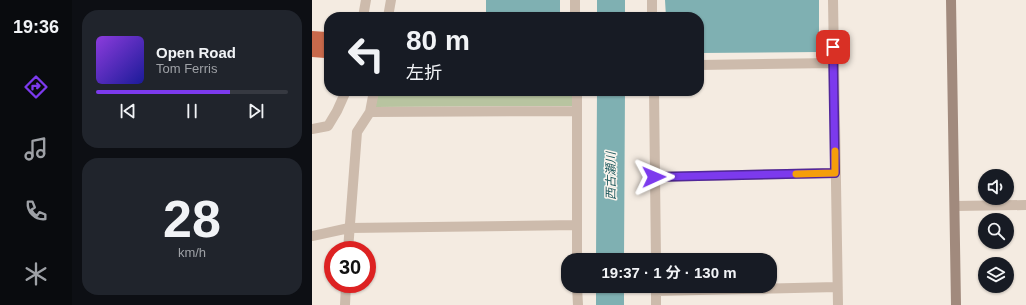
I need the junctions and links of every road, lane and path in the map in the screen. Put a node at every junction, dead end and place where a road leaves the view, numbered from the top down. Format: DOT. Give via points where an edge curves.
graph roads {
  1 [pos="366,0"];
  2 [pos="391,0"];
  3 [pos="575,0"];
  4 [pos="652,0"];
  5 [pos="833,0"];
  6 [pos="951,0"];
  7 [pos="364,12"];
  8 [pos="389,12"];
  9 [pos="575,12"];
  10 [pos="652,12"];
  11 [pos="833,63"];
  12 [pos="704,65"];
  13 [pos="344,96"];
  14 [pos="373,96"];
  15 [pos="577,96"];
  16 [pos="654,96"];
  17 [pos="577,111"];
  18 [pos="370,112"];
  19 [pos="312,129"];
  20 [pos="835,173"];
  21 [pos="654,177"];
  22 [pos="955,206"];
  23 [pos="1026,206"];
  24 [pos="577,225"];
  25 [pos="349,228"];
  26 [pos="312,236"];
  27 [pos="348,241"];
  28 [pos="577,253"];
  29 [pos="656,253"];
  30 [pos="777,287"];
  31 [pos="837,287"];
  32 [pos="346,293"];
  33 [pos="577,293"];
  34 [pos="656,293"];
  35 [pos="345,305"];
  36 [pos="578,305"];
  37 [pos="656,305"];
  38 [pos="838,305"];
  39 [pos="956,305"];
  1 -- 7 [label="street"];
  2 -- 8 [label="street"];
  3 -- 9 [label="street"];
  4 -- 10 [label="street"];
  5 -- 11 [label="street"];
  6 -- 22 [label="street"];
  11 -- 12 [label="street"];
  11 -- 20 [label="street"];
  13 -- 19 [label="street" via="328,126"];
  14 -- 18 [label="street"];
  15 -- 17 [label="street"];
  16 -- 21 [label="street"];
  17 -- 18 [label="street"];
  17 -- 24 [label="street"];
  18 -- 25 [label="street" via="357,132"];
  20 -- 21 [label="street"];
  20 -- 31 [label="street"];
  21 -- 29 [label="street"];
  22 -- 23 [label="street"];
  22 -- 39 [label="street"];
  24 -- 25 [label="street"];
  24 -- 28 [label="street"];
  25 -- 26 [label="street"];
  25 -- 27 [label="street"];
  30 -- 31 [label="street"];
  31 -- 38 [label="street"];
  32 -- 35 [label="street"];
  33 -- 36 [label="street"];
  34 -- 37 [label="street"];
}
